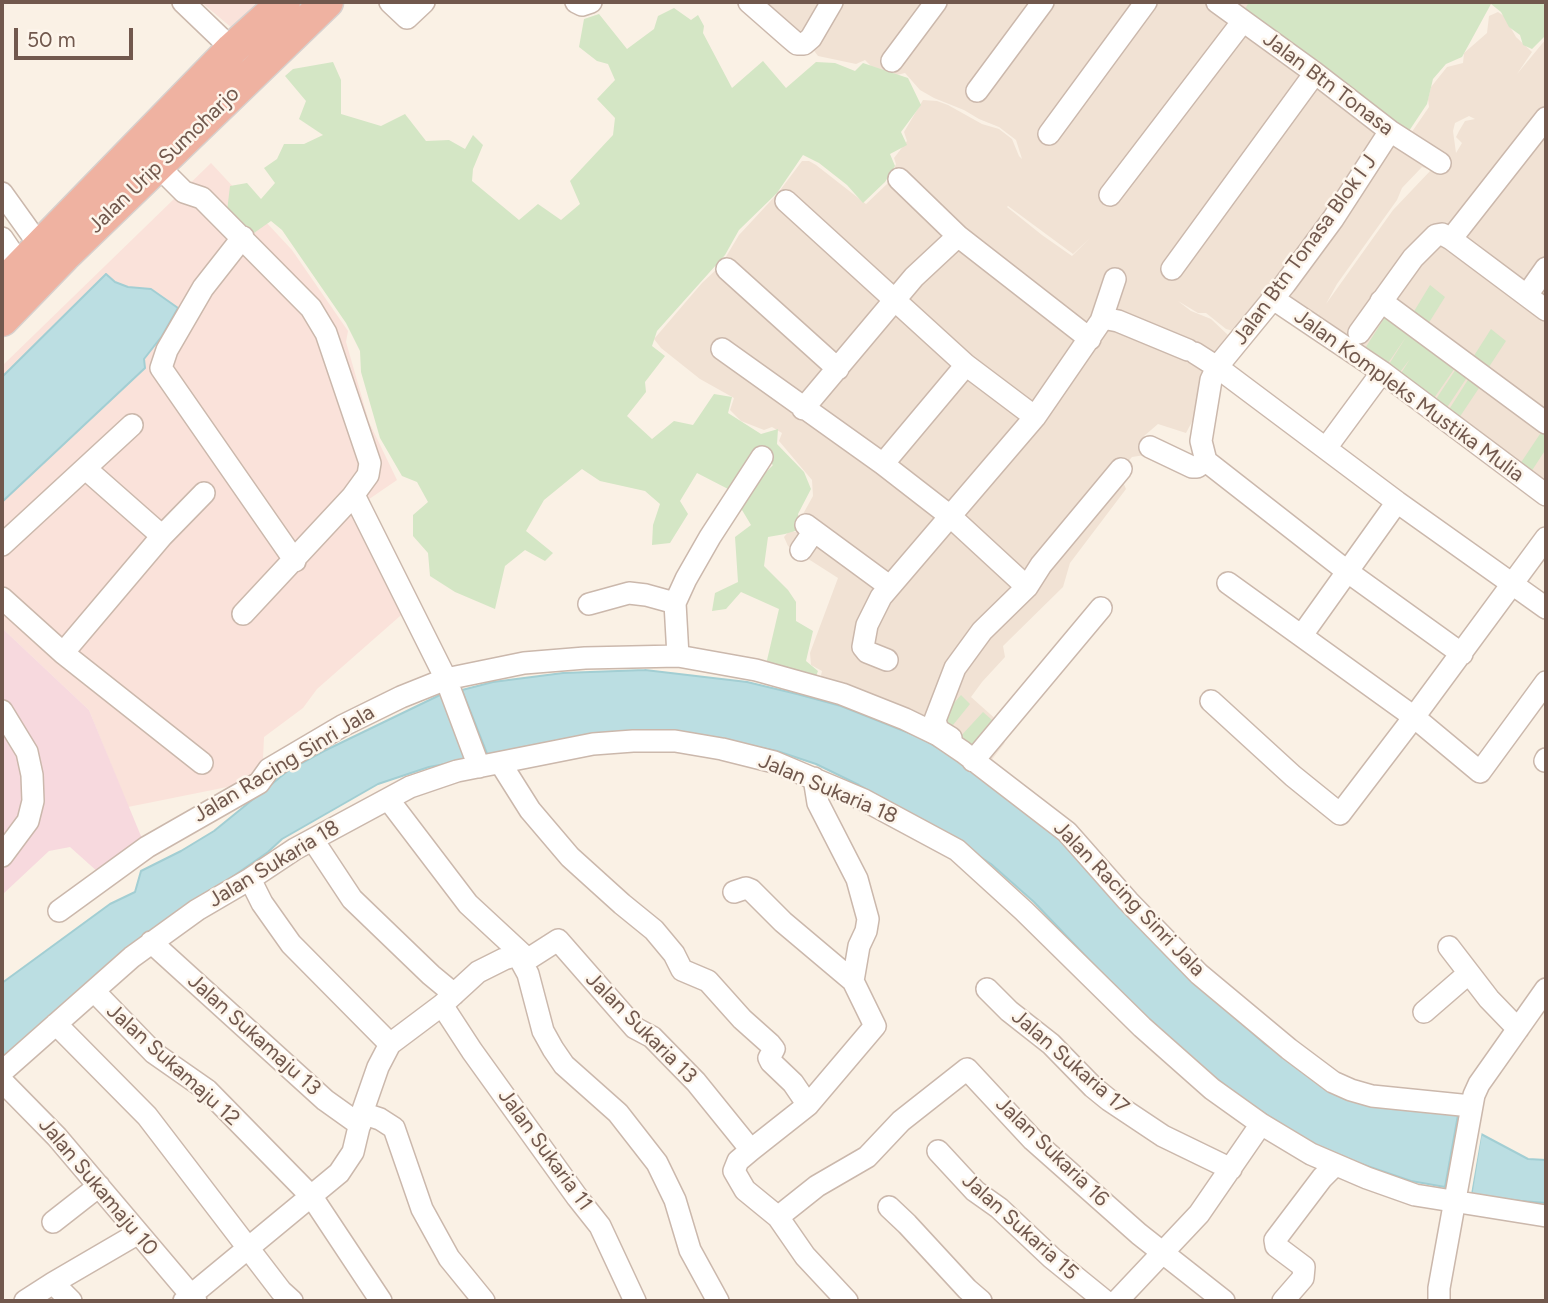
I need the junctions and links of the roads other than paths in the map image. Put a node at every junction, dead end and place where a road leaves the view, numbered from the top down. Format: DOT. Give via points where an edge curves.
graph roads {
  1 [pos="183,2"];
  2 [pos="284,2"];
  3 [pos="327,2"];
  4 [pos="390,2"];
  5 [pos="424,2"];
  6 [pos="576,2"];
  7 [pos="591,2"];
  8 [pos="749,2"];
  9 [pos="832,2"];
  10 [pos="936,2"];
  11 [pos="1043,2"];
  12 [pos="1146,2"];
  13 [pos="1217,2"];
  14 [pos="1243,21"];
  15 [pos="232,49"];
  16 [pos="892,61"];
  17 [pos="1315,73"];
  18 [pos="977,91"];
  19 [pos="1546,118"];
  20 [pos="1390,131"];
  21 [pos="1049,134"];
  22 [pos="148,157"];
  23 [pos="1440,163"];
  24 [pos="898,179"];
  25 [pos="2,193"];
  26 [pos="1110,195"];
  27 [pos="786,201"];
  28 [pos="958,236"];
  29 [pos="243,237"];
  30 [pos="1446,237"];
  31 [pos="12,254"];
  32 [pos="1172,268"];
  33 [pos="1546,268"];
  34 [pos="727,269"];
  35 [pos="1115,279"];
  36 [pos="1527,295"];
  37 [pos="1272,298"];
  38 [pos="895,300"];
  39 [pos="1381,301"];
  40 [pos="1546,310"];
  41 [pos="2,320"];
  42 [pos="1101,321"];
  43 [pos="1359,333"];
  44 [pos="1090,339"];
  45 [pos="722,349"];
  46 [pos="966,365"];
  47 [pos="1217,367"];
  48 [pos="838,369"];
  49 [pos="1382,372"];
  50 [pos="803,409"];
  51 [pos="1035,417"];
  52 [pos="1546,423"];
  53 [pos="132,425"];
  54 [pos="1150,447"];
  55 [pos="1326,448"];
  56 [pos="762,457"];
  57 [pos="1206,461"];
  58 [pos="883,464"];
  59 [pos="86,469"];
  60 [pos="1121,469"];
  61 [pos="204,493"];
  62 [pos="354,495"];
  63 [pos="1546,495"];
  64 [pos="1396,502"];
  65 [pos="950,516"];
  66 [pos="162,536"];
  67 [pos="1546,538"];
  68 [pos="2,545"];
  69 [pos="801,550"];
  70 [pos="295,561"];
  71 [pos="1349,572"];
  72 [pos="1228,583"];
  73 [pos="1512,583"];
  74 [pos="889,586"];
  75 [pos="1027,587"];
  76 [pos="2,598"];
  77 [pos="676,603"];
  78 [pos="589,604"];
  79 [pos="1101,608"];
  80 [pos="1546,608"];
  81 [pos="243,614"];
  82 [pos="1302,635"];
  83 [pos="63,653"];
  84 [pos="1462,653"];
  85 [pos="678,656"];
  86 [pos="887,660"];
  87 [pos="447,682"];
  88 [pos="1546,682"];
  89 [pos="1211,701"];
  90 [pos="2,711"];
  91 [pos="1414,717"];
  92 [pos="967,754"];
  93 [pos="202,764"];
  94 [pos="478,764"];
  95 [pos="501,764"];
  96 [pos="814,778"];
  97 [pos="388,799"];
  98 [pos="313,840"];
  99 [pos="2,856"];
  100 [pos="250,879"];
  101 [pos="734,892"];
  102 [pos="59,911"];
  103 [pos="151,942"];
  104 [pos="1449,947"];
  105 [pos="522,958"];
  106 [pos="1469,973"];
  107 [pos="853,981"];
  108 [pos="987,989"];
  109 [pos="1546,989"];
  110 [pos="94,991"];
  111 [pos="448,1000"];
  112 [pos="1424,1012"];
  113 [pos="55,1024"];
  114 [pos="1518,1030"];
  115 [pos="390,1044"];
  116 [pos="2,1072"];
  117 [pos="2,1081"];
  118 [pos="808,1105"];
  119 [pos="1471,1112"];
  120 [pos="361,1119"];
  121 [pos="1261,1124"];
  122 [pos="751,1150"];
  123 [pos="938,1151"];
  124 [pos="1335,1165"];
  125 [pos="1231,1169"];
  126 [pos="99,1186"];
  127 [pos="312,1197"];
  128 [pos="1455,1198"];
  129 [pos="889,1207"];
  130 [pos="1546,1216"];
  131 [pos="778,1217"];
  132 [pos="53,1222"];
  133 [pos="137,1234"];
  134 [pos="248,1248"];
  135 [pos="1164,1252"];
  136 [pos="53,1283"];
  137 [pos="190,1299"];
  138 [pos="25,1301"];
  139 [pos="70,1301"];
  140 [pos="292,1301"];
  141 [pos="381,1301"];
  142 [pos="484,1301"];
  143 [pos="635,1301"];
  144 [pos="718,1301"];
  145 [pos="847,1301"];
  146 [pos="981,1301"];
  147 [pos="1105,1301"];
  148 [pos="1117,1301"];
  149 [pos="1224,1301"];
  150 [pos="1283,1301"];
  151 [pos="1439,1301"];
  1 -- 15 [label="street"];
  2 -- 15 [label="highway, Jalan Urip Sumoharjo"];
  3 -- 22 [label="highway, Jalan Urip Sumoharjo"];
  4 -- 5 [label="street" via="407,18"];
  6 -- 7 [label="street"];
  8 -- 9 [label="street" via="797,44 811,38"];
  10 -- 16 [label="street"];
  11 -- 18 [label="street"];
  12 -- 21 [label="street"];
  13 -- 14 [label="street, Jalan Btn Tonasa"];
  14 -- 17 [label="street, Jalan Btn Tonasa"];
  14 -- 26 [label="street"];
  15 -- 22 [label="highway, Jalan Urip Sumoharjo"];
  17 -- 20 [label="street, Jalan Btn Tonasa"];
  17 -- 32 [label="street"];
  19 -- 30 [label="street"];
  20 -- 23 [label="street, Jalan Btn Tonasa"];
  20 -- 37 [label="street, Jalan Btn Tonasa Blok I J" via="1344,203"];
  22 -- 29 [label="street" via="184,192 202,198"];
  22 -- 31 [label="highway, Jalan Urip Sumoharjo"];
  22 -- 41 [label="highway, Jalan Urip Sumoharjo"];
  24 -- 28 [label="street"];
  25 -- 31 [label="street"];
  27 -- 38 [label="street"];
  28 -- 38 [label="street"];
  28 -- 44 [label="street"];
  29 -- 62 [label="street" via="312,308 326,333 370,463 368,475"];
  29 -- 70 [label="street" via="203,288 161,368"];
  30 -- 36 [label="street"];
  30 -- 39 [label="street" via="1436,235 1425,244"];
  33 -- 36 [label="street"];
  34 -- 48 [label="street"];
  35 -- 42 [label="street"];
  36 -- 40 [label="street"];
  37 -- 47 [label="street, Jalan Btn Tonasa Blok I J"];
  37 -- 49 [label="street, Jalan Kompleks Mustika Mulia"];
  38 -- 46 [label="street"];
  38 -- 48 [label="street"];
  39 -- 43 [label="street"];
  39 -- 52 [label="street"];
  42 -- 44 [label="street"];
  42 -- 47 [label="street" via="1118,321"];
  44 -- 51 [label="street"];
  45 -- 50 [label="street"];
  46 -- 51 [label="street"];
  46 -- 58 [label="street"];
  47 -- 55 [label="street"];
  47 -- 57 [label="street" via="1202,427"];
  48 -- 50 [label="street"];
  49 -- 55 [label="street"];
  49 -- 63 [label="street, Jalan Kompleks Mustika Mulia"];
  50 -- 58 [label="street"];
  51 -- 65 [label="street"];
  53 -- 59 [label="street"];
  54 -- 57 [label="street" via="1192,467"];
  55 -- 64 [label="street"];
  56 -- 77 [label="street" via="710,537"];
  57 -- 71 [label="street"];
  58 -- 65 [label="street"];
  59 -- 66 [label="street"];
  59 -- 68 [label="street"];
  60 -- 75 [label="street"];
  61 -- 66 [label="street"];
  62 -- 70 [label="street"];
  62 -- 87 [label="street"];
  64 -- 71 [label="street"];
  64 -- 73 [label="street"];
  65 -- 74 [label="street"];
  65 -- 75 [label="street"];
  66 -- 83 [label="street"];
  67 -- 73 [label="street"];
  69 -- 74 [label="street" via="810,528"];
  70 -- 81 [label="street"];
  71 -- 82 [label="street"];
  71 -- 84 [label="street"];
  72 -- 82 [label="street"];
  73 -- 80 [label="street"];
  73 -- 84 [label="street"];
  74 -- 86 [label="street" via="863,639 867,652"];
  75 -- 92 [label="street" via="982,631 947,686 935,720 939,730"];
  76 -- 83 [label="street"];
  77 -- 78 [label="street" via="629,593"];
  77 -- 85 [label="street"];
  79 -- 92 [label="street"];
  82 -- 91 [label="street"];
  83 -- 93 [label="street"];
  84 -- 91 [label="street"];
  85 -- 87 [label="street, Jalan Racing Sinri Jala" via="524,663"];
  85 -- 92 [label="street, Jalan Racing Sinri Jala" via="756,670 842,694 905,719"];
  87 -- 94 [label="street"];
  87 -- 102 [label="street, Jalan Racing Sinri Jala" via="360,716 270,769 259,783 157,841"];
  88 -- 91 [label="street" via="1480,772"];
  89 -- 91 [label="street" via="1340,814"];
  90 -- 99 [label="street" via="27,752 33,788 28,821"];
  92 -- 119 [label="street, Jalan Racing Sinri Jala" via="1067,832 1199,975 1333,1082 1372,1096"];
  94 -- 95 [label="street, Jalan Sukaria 18"];
  94 -- 97 [label="street, Jalan Sukaria 18"];
  95 -- 96 [label="street, Jalan Sukaria 18" via="593,744 675,741 722,748"];
  95 -- 118 [label="street" via="530,810 570,857 654,930 682,970 708,981 770,1044 774,1049 769,1058"];
  96 -- 107 [label="street" via="818,803 857,879 869,919"];
  96 -- 121 [label="street, Jalan Sukaria 18" via="957,850 1150,1035"];
  97 -- 98 [label="street, Jalan Sukaria 18"];
  97 -- 105 [label="street" via="468,904"];
  98 -- 100 [label="street, Jalan Sukaria 18"];
  98 -- 111 [label="street, Jalan Sukaria 11" via="352,899 431,975"];
  100 -- 103 [label="street, Jalan Sukaria 18"];
  100 -- 115 [label="street" via="291,944"];
  101 -- 107 [label="street" via="751,890"];
  103 -- 110 [label="street, Jalan Sukaria 18"];
  103 -- 120 [label="street, Jalan Sukamaju 13" via="325,1100"];
  104 -- 106 [label="street"];
  105 -- 111 [label="street" via="488,965"];
  105 -- 122 [label="street, Jalan Sukaria 13" via="558,940 635,1028 652,1037 695,1082"];
  105 -- 144 [label="street" via="543,1031 553,1049 564,1065 618,1113 657,1163 675,1200 690,1250"];
  106 -- 112 [label="street"];
  106 -- 114 [label="street"];
  107 -- 118 [label="street" via="875,1026"];
  108 -- 125 [label="street, Jalan Sukaria 17" via="1110,1100 1163,1136"];
  109 -- 114 [label="street"];
  110 -- 113 [label="street, Jalan Sukaria 18"];
  110 -- 127 [label="street, Jalan Sukamaju 12" via="154,1053 207,1090"];
  111 -- 115 [label="street"];
  111 -- 143 [label="street, Jalan Sukaria 11" via="472,1051 600,1226"];
  113 -- 116 [label="street, Jalan Sukaria 18"];
  113 -- 134 [label="street" via="147,1116"];
  114 -- 119 [label="street" via="1479,1084"];
  115 -- 120 [label="street"];
  117 -- 126 [label="street, Jalan Sukamaju 10"];
  118 -- 122 [label="street"];
  119 -- 128 [label="street"];
  120 -- 127 [label="street" via="354,1152 331,1182"];
  120 -- 142 [label="street, Jalan Sukamaju 13" via="387,1122 394,1128 422,1209 449,1258"];
  121 -- 124 [label="street, Jalan Sukaria 18"];
  121 -- 125 [label="street"];
  122 -- 131 [label="street" via="734,1171 746,1190"];
  123 -- 147 [label="street, Jalan Sukaria 15" via="975,1191"];
  124 -- 128 [label="street, Jalan Sukaria 18" via="1415,1195"];
  124 -- 150 [label="street" via="1275,1241 1304,1267 1303,1278"];
  125 -- 135 [label="street"];
  126 -- 132 [label="street"];
  126 -- 133 [label="street, Jalan Sukamaju 10"];
  127 -- 134 [label="street"];
  127 -- 141 [label="street, Jalan Sukamaju 12"];
  128 -- 130 [label="street, Jalan Sukaria 18"];
  128 -- 151 [label="street"];
  129 -- 146 [label="street"];
  131 -- 135 [label="street, Jalan Sukaria 16" via="817,1186 867,1157 901,1121 967,1069 1033,1140"];
  131 -- 145 [label="street" via="805,1256"];
  133 -- 136 [label="street"];
  133 -- 137 [label="street, Jalan Sukamaju 10"];
  134 -- 137 [label="street"];
  134 -- 140 [label="street"];
  135 -- 148 [label="street"];
  135 -- 149 [label="street"];
  136 -- 138 [label="street"];
  136 -- 139 [label="street"];
}
